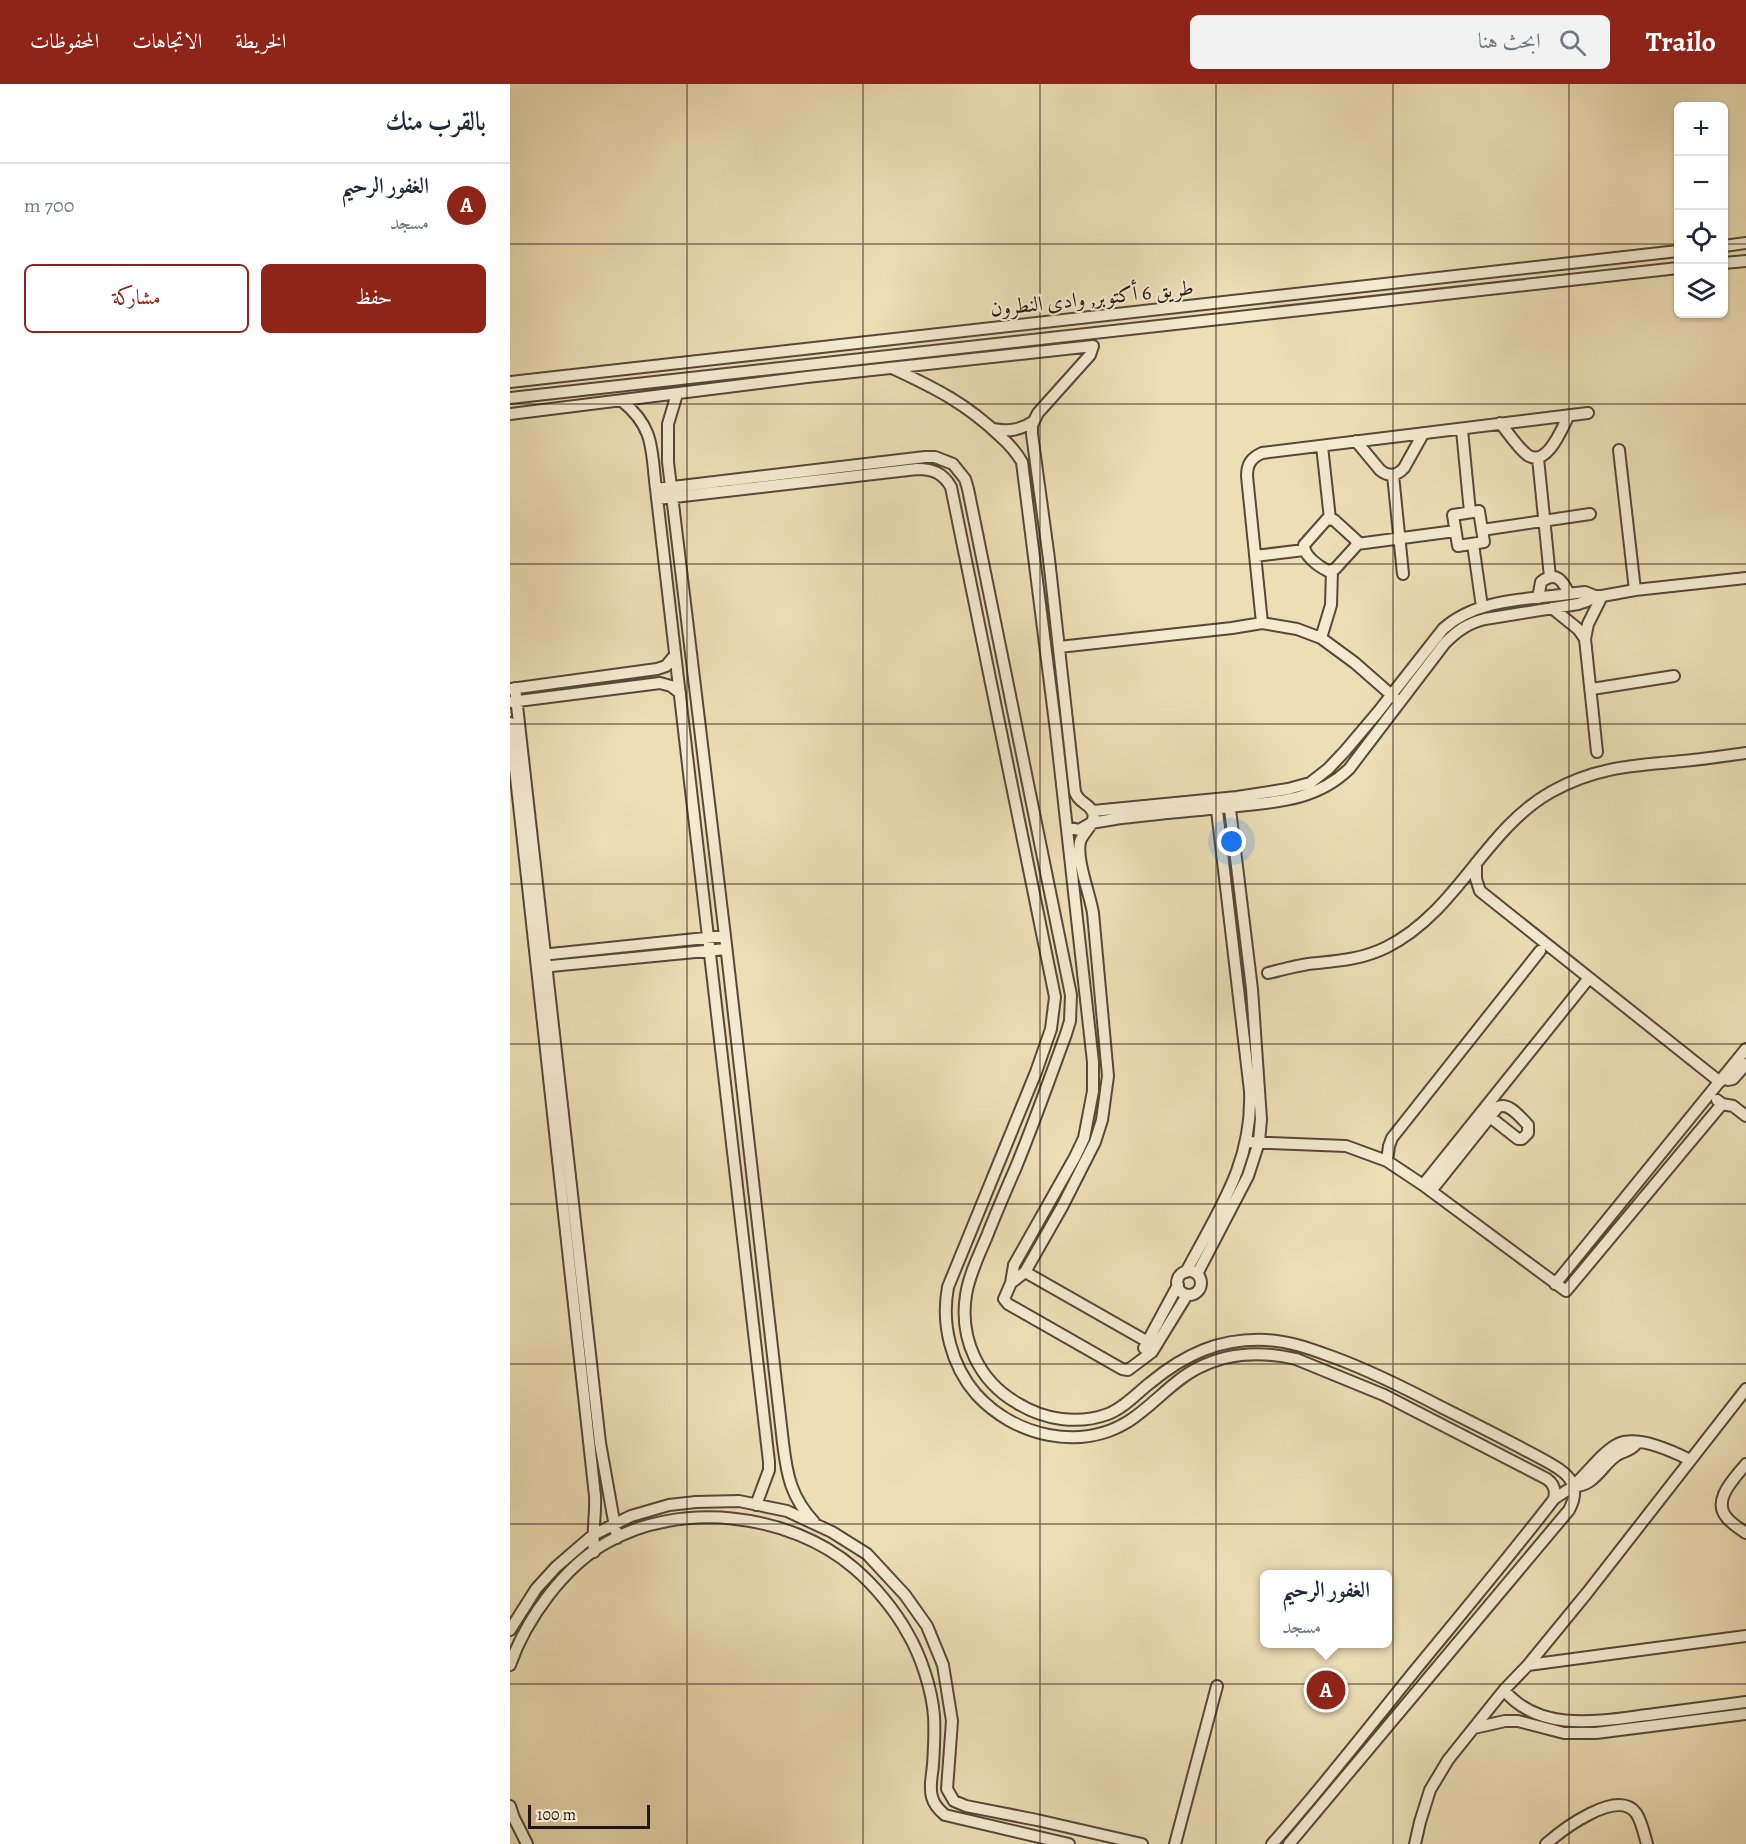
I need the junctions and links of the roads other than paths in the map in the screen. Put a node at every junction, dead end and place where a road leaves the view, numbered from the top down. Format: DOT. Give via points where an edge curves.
graph roads {
  1 [pos="1746,243"];
  2 [pos="1728,245"];
  3 [pos="1674,251"];
  4 [pos="1746,261"];
  5 [pos="1728,263"];
  6 [pos="1674,268"];
  7 [pos="894,368"];
  8 [pos="554,377"];
  9 [pos="510,382"];
  10 [pos="555,392"];
  11 [pos="677,394"];
  12 [pos="510,398"];
  13 [pos="622,401"];
  14 [pos="557,408"];
  15 [pos="1588,413"];
  16 [pos="510,414"];
  17 [pos="1569,415"];
  18 [pos="1034,421"];
  19 [pos="1500,423"];
  20 [pos="993,429"];
  21 [pos="1462,430"];
  22 [pos="1423,434"];
  23 [pos="1356,441"];
  24 [pos="1322,446"];
  25 [pos="1619,450"];
  26 [pos="1538,458"];
  27 [pos="668,462"];
  28 [pos="653,464"];
  29 [pos="1038,475"];
  30 [pos="1393,475"];
  31 [pos="1025,476"];
  32 [pos="672,492"];
  33 [pos="657,494"];
  34 [pos="1041,500"];
  35 [pos="1028,501"];
  36 [pos="1470,512"];
  37 [pos="1590,514"];
  38 [pos="1330,519"];
  39 [pos="1545,521"];
  40 [pos="1482,530"];
  41 [pos="1455,531"];
  42 [pos="1399,538"];
  43 [pos="1046,542"];
  44 [pos="1033,544"];
  45 [pos="1357,544"];
  46 [pos="1473,544"];
  47 [pos="1304,550"];
  48 [pos="1255,556"];
  49 [pos="1049,559"];
  50 [pos="1035,561"];
  51 [pos="1332,570"];
  52 [pos="1403,574"];
  53 [pos="1550,577"];
  54 [pos="1746,578"];
  55 [pos="1635,590"];
  56 [pos="1569,594"];
  57 [pos="1599,596"];
  58 [pos="1538,598"];
  59 [pos="1482,607"];
  60 [pos="1552,608"];
  61 [pos="1262,622"];
  62 [pos="1321,638"];
  63 [pos="1585,639"];
  64 [pos="1059,647"];
  65 [pos="675,655"];
  66 [pos="1674,676"];
  67 [pos="513,688"];
  68 [pos="1592,689"];
  69 [pos="680,693"];
  70 [pos="1391,694"];
  71 [pos="513,701"];
  72 [pos="1401,702"];
  73 [pos="510,723"];
  74 [pos="1068,729"];
  75 [pos="1056,731"];
  76 [pos="1598,752"];
  77 [pos="1746,753"];
  78 [pos="1229,802"];
  79 [pos="1216,803"];
  80 [pos="1093,811"];
  81 [pos="1115,814"];
  82 [pos="1091,823"];
  83 [pos="1067,827"];
  84 [pos="1044,862"];
  85 [pos="1476,863"];
  86 [pos="1029,865"];
  87 [pos="1079,878"];
  88 [pos="1480,891"];
  89 [pos="1453,892"];
  90 [pos="725,936"];
  91 [pos="708,938"];
  92 [pos="726,950"];
  93 [pos="709,951"];
  94 [pos="1540,951"];
  95 [pos="541,961"];
  96 [pos="1249,966"];
  97 [pos="1236,968"];
  98 [pos="1268,973"];
  99 [pos="1589,978"];
  100 [pos="1746,1049"];
  101 [pos="1746,1064"];
  102 [pos="1722,1079"];
  103 [pos="1710,1093"];
  104 [pos="1722,1104"];
  105 [pos="1746,1116"];
  106 [pos="1490,1118"];
  107 [pos="1246,1142"];
  108 [pos="1259,1142"];
  109 [pos="1387,1161"];
  110 [pos="1427,1188"];
  111 [pos="1041,1220"];
  112 [pos="1051,1226"];
  113 [pos="1025,1272"];
  114 [pos="1192,1273"];
  115 [pos="1011,1283"];
  116 [pos="1178,1286"];
  117 [pos="1560,1287"];
  118 [pos="1187,1295"];
  119 [pos="1148,1342"];
  120 [pos="1141,1360"];
  121 [pos="1374,1373"];
  122 [pos="1391,1381"];
  123 [pos="1367,1387"];
  124 [pos="1746,1389"];
  125 [pos="1384,1395"];
  126 [pos="1690,1460"];
  127 [pos="1746,1464"];
  128 [pos="786,1466"];
  129 [pos="768,1470"];
  130 [pos="1574,1486"];
  131 [pos="1554,1499"];
  132 [pos="696,1502"];
  133 [pos="756,1504"];
  134 [pos="696,1518"];
  135 [pos="814,1522"];
  136 [pos="614,1524"];
  137 [pos="1746,1533"];
  138 [pos="592,1534"];
  139 [pos="617,1538"];
  140 [pos="594,1552"];
  141 [pos="510,1630"];
  142 [pos="1746,1636"];
  143 [pos="510,1665"];
  144 [pos="1528,1665"];
  145 [pos="1217,1686"];
  146 [pos="1504,1690"];
  147 [pos="1745,1708"];
  148 [pos="1532,1718"];
  149 [pos="1377,1719"];
  150 [pos="1388,1727"];
  151 [pos="1474,1728"];
  152 [pos="949,1762"];
  153 [pos="933,1763"];
  154 [pos="510,1806"];
  155 [pos="1106,1840"];
  156 [pos="527,1844"];
  157 [pos="1069,1844"];
  158 [pos="1142,1844"];
  159 [pos="1175,1844"];
  160 [pos="1272,1844"];
  161 [pos="1289,1844"];
  162 [pos="1415,1844"];
  163 [pos="1546,1844"];
  164 [pos="1647,1844"];
  1 -- 2 [label="street"];
  3 -- 8 [label="street, طريق 6 أكتوبر, وادى النطرون"];
  4 -- 5 [label="street"];
  6 -- 10 [label="street, طريق 6 أكتوبر, وادى النطرون"];
  7 -- 11 [label="street"];
  7 -- 18 [label="street" via="1093,346 1090,355"];
  7 -- 20 [label="street" via="948,395"];
  8 -- 9 [label="street, طريق 6 أكتوبر, وادى النطرون"];
  8 -- 10 [label="street"];
  10 -- 12 [label="street, طريق 6 أكتوبر, وادى النطرون"];
  10 -- 14 [label="street"];
  11 -- 13 [label="street"];
  11 -- 27 [label="street" via="668,424"];
  13 -- 14 [label="street"];
  13 -- 28 [label="street" via="643,422 650,438"];
  14 -- 16 [label="street"];
  15 -- 17 [label="street"];
  17 -- 19 [label="street"];
  17 -- 26 [label="street" via="1550,450"];
  18 -- 20 [label="street" via="1011,431"];
  18 -- 29 [label="street"];
  19 -- 21 [label="street"];
  19 -- 26 [label="street" via="1527,454"];
  20 -- 31 [label="street" via="1019,457"];
  21 -- 22 [label="street"];
  21 -- 36 [label="street"];
  22 -- 23 [label="street"];
  22 -- 30 [label="street" via="1404,468"];
  23 -- 24 [label="street"];
  23 -- 30 [label="street" via="1382,472"];
  24 -- 38 [label="street"];
  24 -- 48 [label="street" via="1262,453 1250,461 1247,476"];
  25 -- 55 [label="street"];
  26 -- 39 [label="street"];
  27 -- 28 [label="street"];
  27 -- 32 [label="street"];
  28 -- 33 [label="street"];
  29 -- 31 [label="street"];
  29 -- 34 [label="street"];
  30 -- 42 [label="street"];
  31 -- 35 [label="street"];
  32 -- 33 [label="street"];
  32 -- 84 [label="street" via="925,457 953,464 965,479 969,494"];
  32 -- 86 [label="street" via="916,468 936,471 947,481 954,497"];
  32 -- 90 [label="street"];
  33 -- 65 [label="street"];
  34 -- 35 [label="street"];
  34 -- 43 [label="street"];
  35 -- 44 [label="street"];
  36 -- 40 [label="street" via="1479,511"];
  36 -- 41 [label="street" via="1453,515"];
  37 -- 39 [label="street"];
  38 -- 45 [label="street"];
  38 -- 47 [label="street" via="1324,521"];
  39 -- 40 [label="street"];
  39 -- 53 [label="street"];
  40 -- 46 [label="street" via="1484,542"];
  41 -- 42 [label="street"];
  41 -- 46 [label="street" via="1458,546"];
  42 -- 45 [label="street"];
  42 -- 52 [label="street"];
  43 -- 44 [label="street"];
  43 -- 49 [label="street"];
  44 -- 50 [label="street"];
  45 -- 51 [label="street"];
  46 -- 59 [label="street"];
  47 -- 48 [label="street"];
  47 -- 51 [label="street" via="1324,569"];
  48 -- 61 [label="street"];
  49 -- 50 [label="street"];
  49 -- 64 [label="street"];
  50 -- 75 [label="street"];
  51 -- 62 [label="street" via="1332,605"];
  53 -- 56 [label="street" via="1562,581"];
  53 -- 58 [label="street" via="1542,582"];
  54 -- 55 [label="street"];
  55 -- 57 [label="street"];
  56 -- 57 [label="street" via="1585,592"];
  56 -- 58 [label="street"];
  57 -- 60 [label="street"];
  57 -- 63 [label="street"];
  58 -- 59 [label="street"];
  59 -- 70 [label="street" via="1461,615 1443,629"];
  60 -- 63 [label="street"];
  60 -- 72 [label="street" via="1467,625 1445,643"];
  61 -- 62 [label="street"];
  61 -- 64 [label="street"];
  62 -- 70 [label="street"];
  63 -- 68 [label="street"];
  64 -- 74 [label="street"];
  65 -- 67 [label="street" via="666,666 657,669"];
  65 -- 69 [label="street"];
  66 -- 68 [label="street"];
  67 -- 71 [label="street"];
  68 -- 76 [label="street"];
  69 -- 71 [label="street" via="660,683"];
  69 -- 91 [label="street"];
  70 -- 72 [label="street"];
  70 -- 78 [label="street" via="1318,778"];
  71 -- 95 [label="street"];
  72 -- 78 [label="street" via="1333,784 1306,796 1264,804"];
  73 -- 95 [label="street"];
  74 -- 75 [label="street"];
  74 -- 80 [label="street" via="1076,796"];
  75 -- 83 [label="street"];
  77 -- 85 [label="street" via="1631,765 1565,785 1525,809"];
  78 -- 79 [label="street"];
  78 -- 96 [label="street"];
  79 -- 81 [label="street"];
  79 -- 97 [label="street"];
  80 -- 81 [label="street"];
  80 -- 82 [label="street"];
  81 -- 82 [label="street"];
  82 -- 83 [label="street" via="1079,830"];
  82 -- 87 [label="street" via="1080,843"];
  83 -- 87 [label="street"];
  84 -- 86 [label="street"];
  84 -- 121 [label="street" via="1071,995 1070,1021 969,1284 965,1320 977,1364 996,1388 1016,1403 1049,1417 1073,1420 1108,1414 1170,1366 1205,1349 1231,1342 1271,1340 1297,1344"];
  85 -- 88 [label="street"];
  85 -- 89 [label="street"];
  86 -- 123 [label="street" via="1054,991 1054,1010 1036,1072 948,1287 947,1332 968,1382 984,1402 1005,1418 1043,1434 1074,1438 1118,1427 1185,1375 1236,1355 1289,1358"];
  87 -- 111 [label="street" via="1093,1091 1080,1149"];
  87 -- 112 [label="street" via="1089,893 1093,913 1107,1093 1095,1142"];
  88 -- 89 [label="street"];
  88 -- 99 [label="street"];
  89 -- 98 [label="street" via="1424,923 1386,947 1347,961"];
  90 -- 91 [label="street"];
  90 -- 92 [label="street"];
  91 -- 93 [label="street"];
  91 -- 95 [label="street"];
  92 -- 93 [label="street"];
  92 -- 128 [label="street"];
  93 -- 95 [label="street" via="607,962"];
  93 -- 129 [label="street"];
  94 -- 109 [label="street" via="1392,1138"];
  95 -- 136 [label="street" via="600,1443"];
  95 -- 138 [label="street" via="595,1496"];
  96 -- 97 [label="street"];
  96 -- 108 [label="street" via="1261,1099"];
  97 -- 107 [label="street" via="1250,1091"];
  99 -- 102 [label="street"];
  99 -- 110 [label="street"];
  100 -- 102 [label="street"];
  101 -- 102 [label="street" via="1732,1080"];
  102 -- 103 [label="street"];
  103 -- 104 [label="street"];
  103 -- 117 [label="street"];
  104 -- 105 [label="street" via="1733,1106"];
  104 -- 117 [label="street" via="1569,1289"];
  106 -- 110 [label="street"];
  107 -- 108 [label="street"];
  107 -- 114 [label="street" via="1233,1183"];
  108 -- 109 [label="street" via="1346,1146"];
  108 -- 114 [label="street" via="1243,1188"];
  109 -- 110 [label="street"];
  110 -- 117 [label="street"];
  111 -- 112 [label="street"];
  111 -- 115 [label="street" via="1014,1265"];
  112 -- 113 [label="street"];
  113 -- 115 [label="street"];
  113 -- 119 [label="street"];
  114 -- 116 [label="street" via="1179,1277"];
  114 -- 118 [label="street" via="1201,1283 1199,1290"];
  115 -- 120 [label="street" via="1004,1297 1008,1304 1122,1369 1130,1369"];
  116 -- 118 [label="street"];
  116 -- 119 [label="street"];
  118 -- 120 [label="street" via="1154,1349"];
  119 -- 120 [label="street"];
  121 -- 122 [label="street"];
  121 -- 123 [label="street"];
  122 -- 125 [label="street"];
  122 -- 130 [label="street" via="1559,1468"];
  123 -- 125 [label="street"];
  124 -- 126 [label="street"];
  125 -- 131 [label="street" via="1551,1481"];
  126 -- 130 [label="street" via="1637,1443 1632,1450 1615,1457 1593,1480"];
  126 -- 144 [label="street"];
  127 -- 137 [label="street" via="1721,1502 1728,1520"];
  128 -- 129 [label="street"];
  128 -- 135 [label="street" via="796,1499"];
  129 -- 133 [label="street"];
  130 -- 131 [label="street"];
  130 -- 150 [label="street" via="1569,1510"];
  131 -- 149 [label="street"];
  132 -- 133 [label="street"];
  132 -- 134 [label="street"];
  132 -- 136 [label="street" via="669,1505"];
  133 -- 135 [label="street"];
  134 -- 139 [label="street" via="651,1525"];
  134 -- 153 [label="street" via="734,1518 779,1528 817,1543 853,1567 909,1634 925,1674 934,1714"];
  135 -- 152 [label="street" via="867,1554 927,1626 944,1670 952,1721"];
  136 -- 138 [label="street"];
  136 -- 139 [label="street"];
  138 -- 140 [label="street"];
  138 -- 141 [label="street" via="546,1578"];
  139 -- 140 [label="street"];
  140 -- 143 [label="street" via="548,1596 530,1622"];
  142 -- 144 [label="street"];
  144 -- 146 [label="street"];
  145 -- 159 [label="street"];
  146 -- 148 [label="street"];
  146 -- 151 [label="street"];
  147 -- 148 [label="street" via="1588,1722"];
  148 -- 151 [label="street"];
  149 -- 150 [label="street"];
  149 -- 160 [label="street"];
  150 -- 161 [label="street"];
  151 -- 162 [label="street" via="1434,1782"];
  152 -- 153 [label="street"];
  152 -- 155 [label="street" via="947,1789 958,1803"];
  153 -- 157 [label="street" via="932,1795 945,1815"];
  154 -- 156 [label="street"];
  155 -- 158 [label="street"];
  163 -- 164 [label="street" via="1585,1816 1611,1805 1624,1805 1635,1812"];
}
